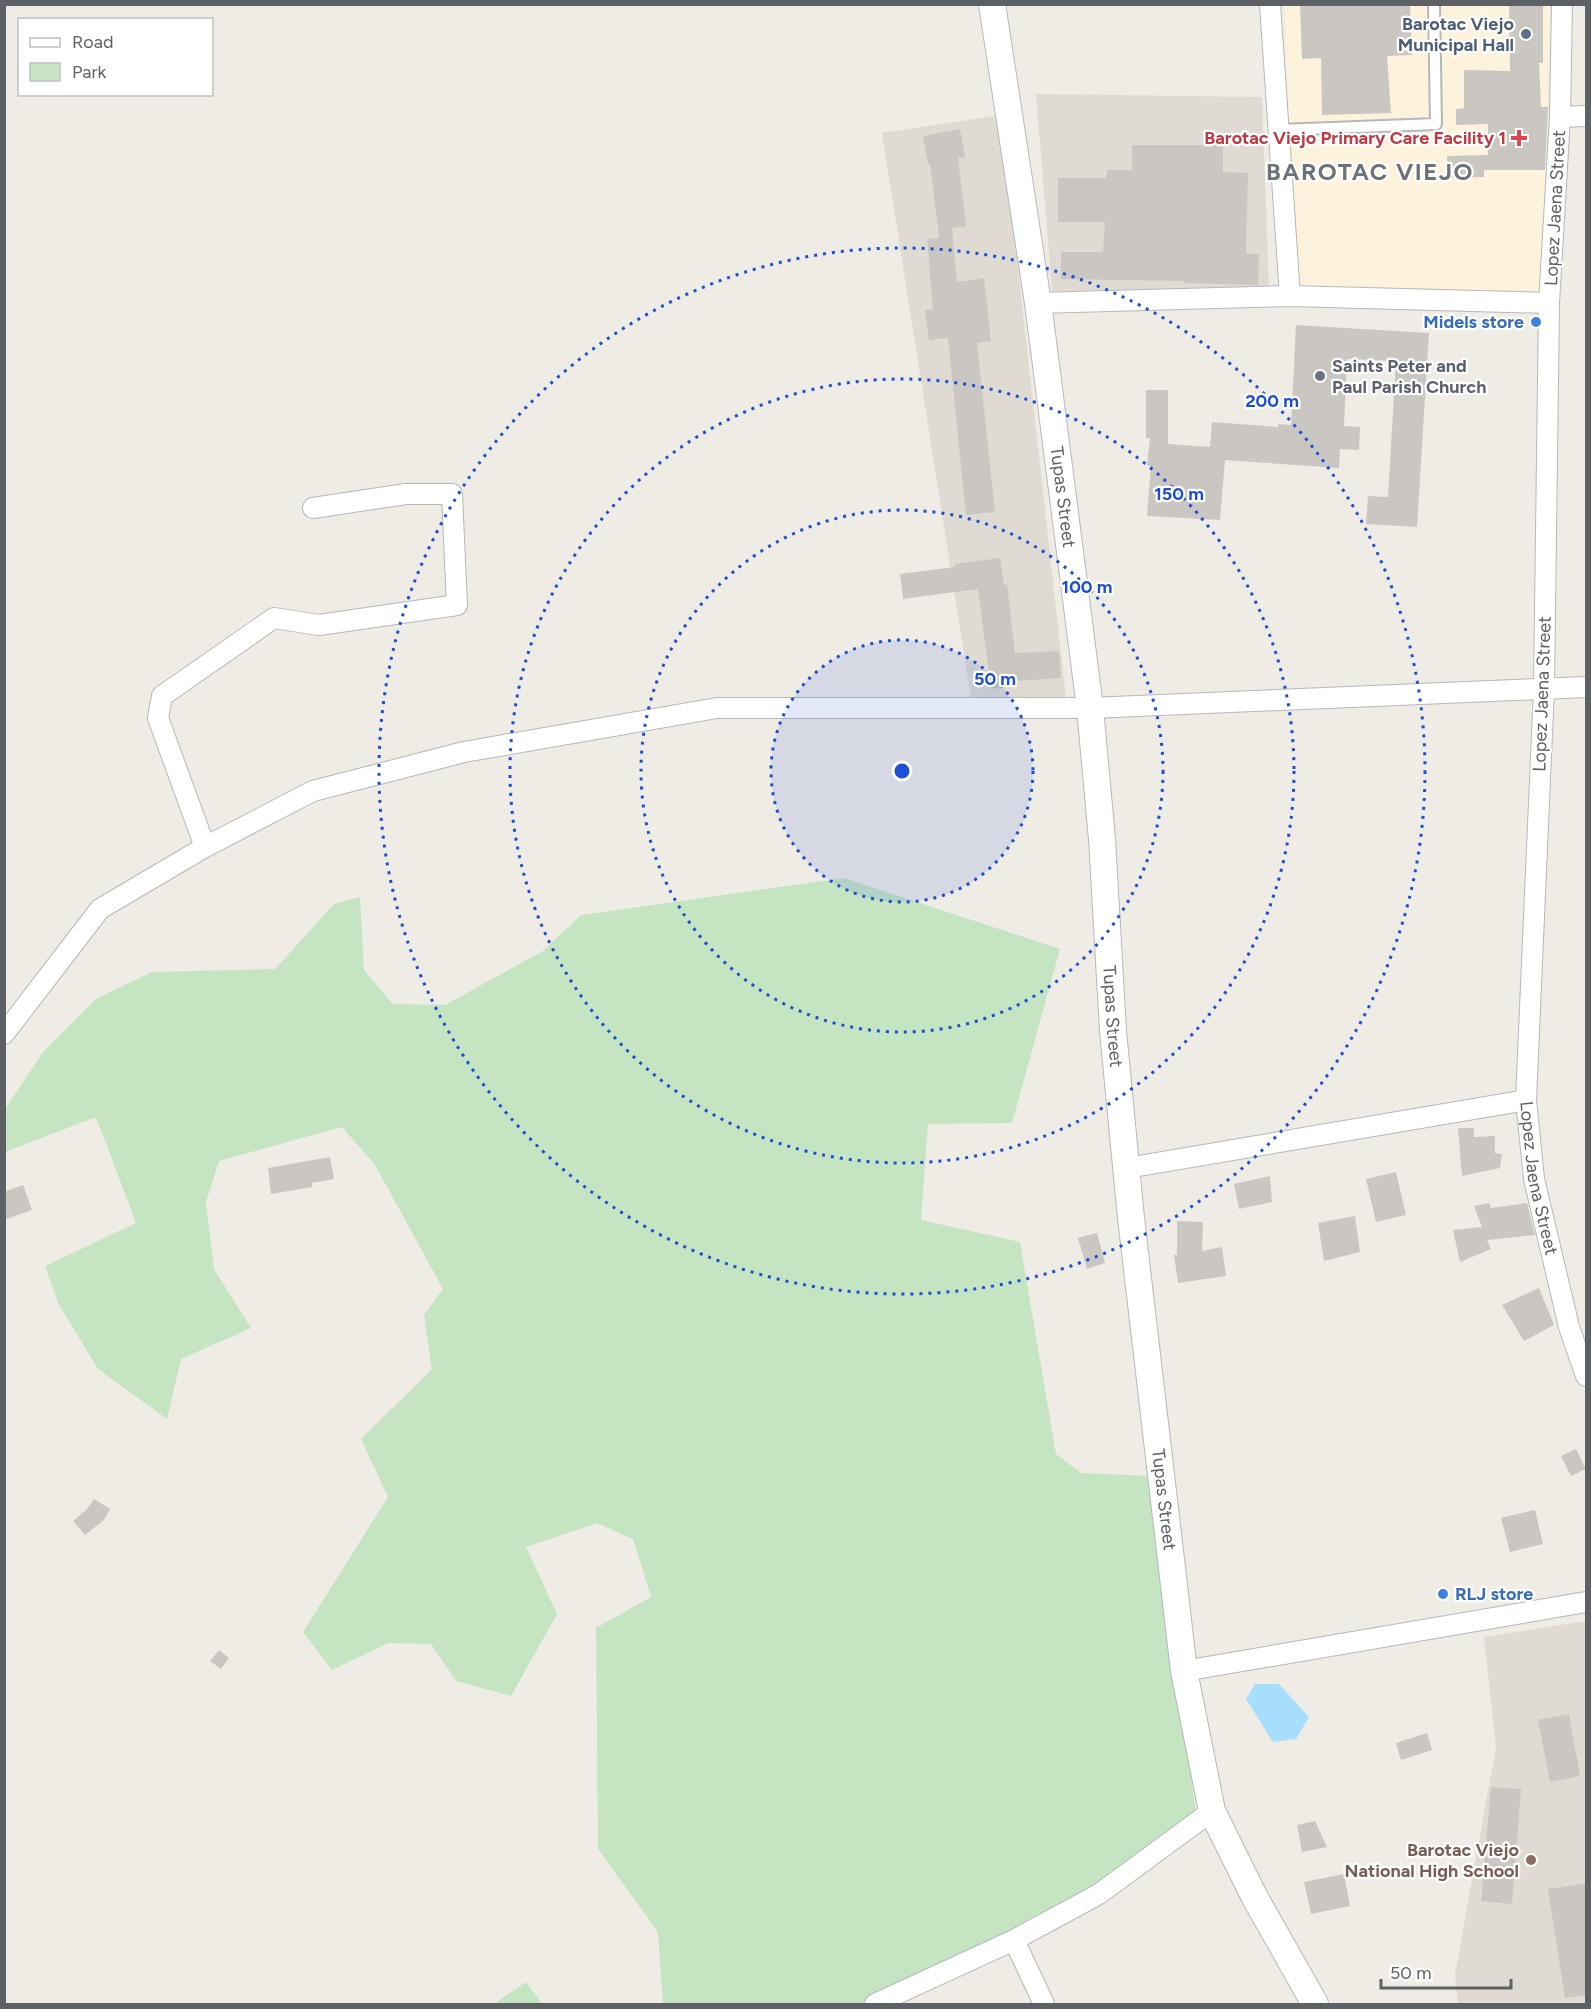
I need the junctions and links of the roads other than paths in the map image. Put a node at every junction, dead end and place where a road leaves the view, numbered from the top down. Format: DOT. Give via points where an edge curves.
graph roads {
  1 [pos="992,4"];
  2 [pos="1270,4"];
  3 [pos="1434,4"];
  4 [pos="1562,4"];
  5 [pos="1587,116"];
  6 [pos="1560,117"];
  7 [pos="1279,130"];
  8 [pos="1290,296"];
  9 [pos="1038,303"];
  10 [pos="1549,303"];
  11 [pos="313,508"];
  12 [pos="1587,687"];
  13 [pos="1544,688"];
  14 [pos="1090,708"];
  15 [pos="205,847"];
  16 [pos="4,1034"];
  17 [pos="1526,1100"];
  18 [pos="1127,1168"];
  19 [pos="1587,1376"];
  20 [pos="1587,1602"];
  21 [pos="1184,1671"];
  22 [pos="1212,1811"];
  23 [pos="1014,1940"];
  24 [pos="876,2004"];
  25 [pos="1044,2004"];
  26 [pos="1315,2004"];
  1 -- 9 [label="street, Tupas Street"];
  2 -- 7 [label="street"];
  3 -- 7 [label="lane" via="1436,124"];
  4 -- 6 [label="street, Lopez Jaena Street"];
  5 -- 6 [label="street"];
  6 -- 10 [label="street, Lopez Jaena Street"];
  7 -- 8 [label="street"];
  8 -- 9 [label="street"];
  8 -- 10 [label="street"];
  9 -- 14 [label="street, Tupas Street"];
  10 -- 13 [label="street, Lopez Jaena Street"];
  11 -- 15 [label="street" via="406,494 452,494 457,605 319,625 274,618 162,696 158,718"];
  12 -- 13 [label="street"];
  13 -- 14 [label="street"];
  13 -- 17 [label="street, Lopez Jaena Street"];
  14 -- 15 [label="street" via="717,708 464,752 313,791"];
  14 -- 18 [label="street, Tupas Street"];
  15 -- 16 [label="street" via="100,909"];
  17 -- 18 [label="street"];
  17 -- 19 [label="street, Lopez Jaena Street" via="1534,1179 1569,1327"];
  18 -- 21 [label="street, Tupas Street"];
  20 -- 21 [label="street"];
  21 -- 22 [label="street, Tupas Street"];
  22 -- 23 [label="street" via="1099,1894"];
  22 -- 26 [label="street, Tupas Street"];
  23 -- 24 [label="street"];
  23 -- 25 [label="street"];
}
